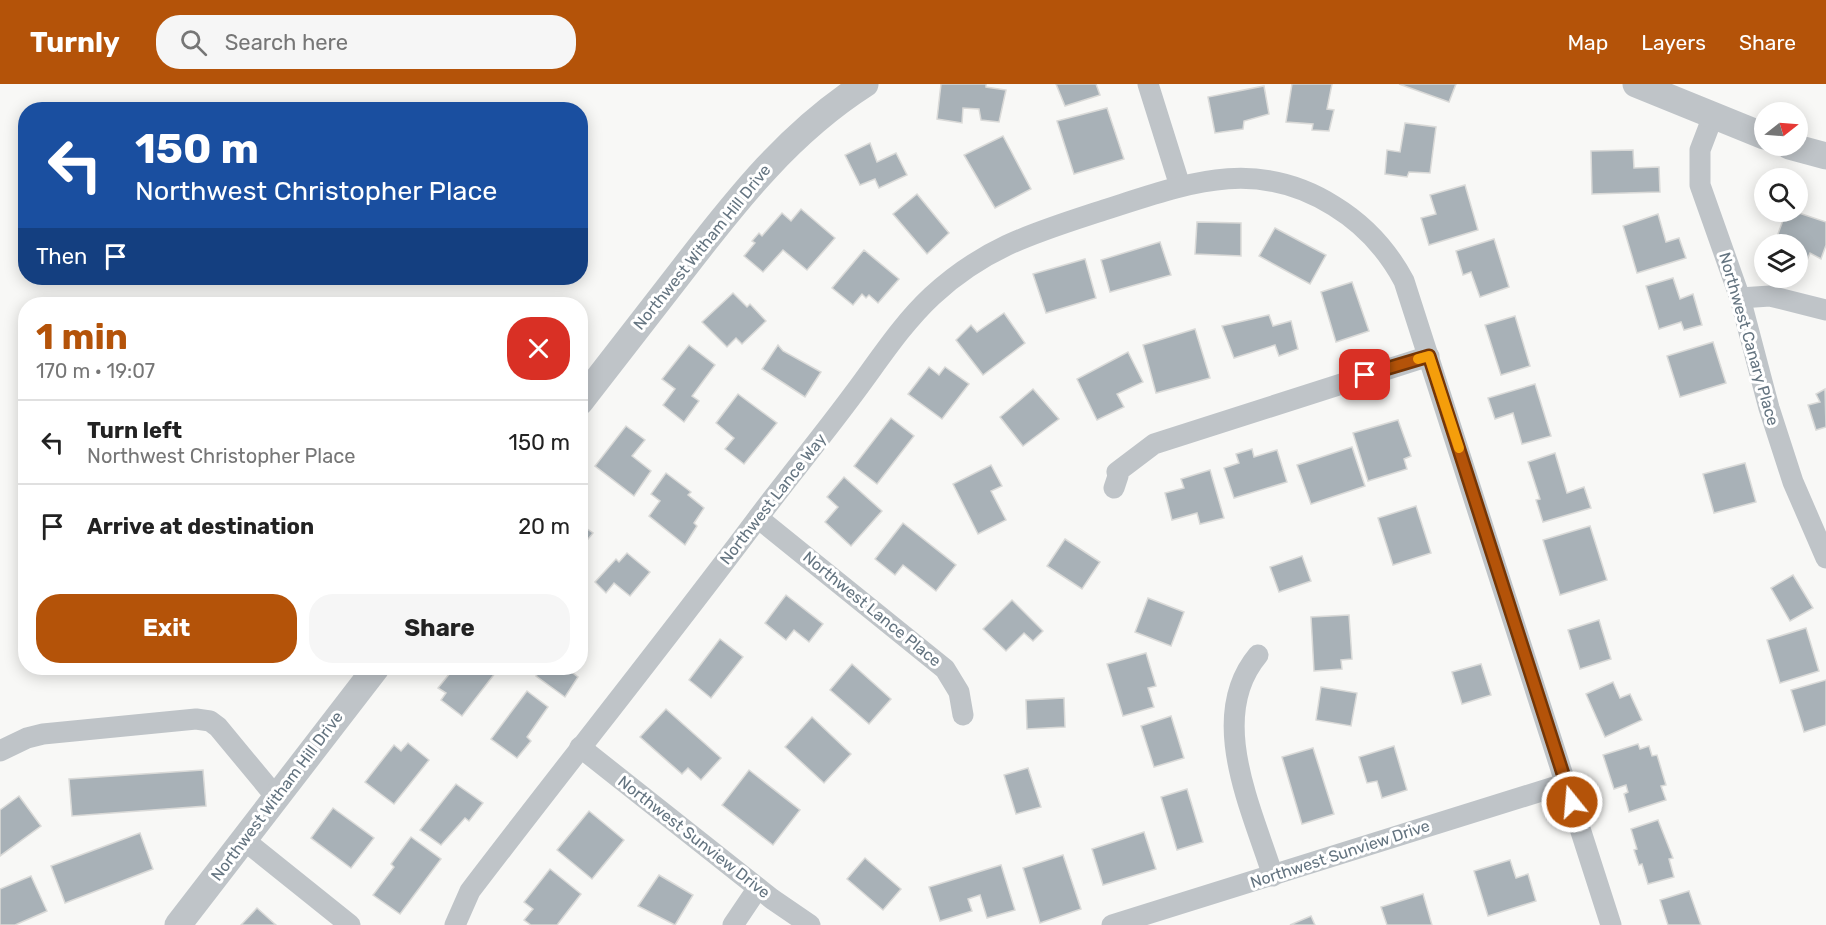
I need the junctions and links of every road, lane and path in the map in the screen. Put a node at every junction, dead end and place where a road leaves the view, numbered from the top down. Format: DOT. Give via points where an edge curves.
graph roads {
  1 [pos="866,84"];
  2 [pos="1148,84"];
  3 [pos="1636,84"];
  4 [pos="1713,116"];
  5 [pos="1754,132"];
  6 [pos="1808,151"];
  7 [pos="1826,156"];
  8 [pos="1180,186"];
  9 [pos="1740,298"];
  10 [pos="1826,310"];
  11 [pos="1429,356"];
  12 [pos="588,392"];
  13 [pos="1114,488"];
  14 [pos="758,518"];
  15 [pos="1826,558"];
  16 [pos="1258,655"];
  17 [pos="371,675"];
  18 [pos="963,715"];
  19 [pos="580,747"];
  20 [pos="0,751"];
  21 [pos="1567,783"];
  22 [pos="276,797"];
  23 [pos="244,840"];
  24 [pos="1273,876"];
  25 [pos="758,888"];
  26 [pos="178,925"];
  27 [pos="350,925"];
  28 [pos="455,925"];
  29 [pos="733,925"];
  30 [pos="810,925"];
  31 [pos="1112,925"];
  32 [pos="1611,925"];
  1 -- 12 [label="street, Northwest Witham Hill Drive" via="809,125 769,163"];
  2 -- 8 [label="street"];
  3 -- 4 [label="street"];
  4 -- 5 [label="street"];
  4 -- 9 [label="street, Northwest Canary Place" via="1700,150 1700,185"];
  6 -- 7 [label="street"];
  8 -- 11 [label="street, Northwest Lance Way" via="1227,177 1280,181 1318,196 1351,216 1394,263 1419,320"];
  8 -- 14 [label="street, Northwest Lance Way" via="1026,235 966,268 911,319"];
  9 -- 10 [label="street" via="1770,296"];
  9 -- 15 [label="street, Northwest Canary Place" via="1793,482"];
  11 -- 13 [label="street" via="1154,444 1117,472"];
  11 -- 21 [label="street, Northwest Lance Way"];
  14 -- 18 [label="street, Northwest Lance Place" via="945,669 959,692"];
  14 -- 19 [label="street, Northwest Lance Way"];
  16 -- 24 [label="street" via="1243,676 1234,701 1232,727"];
  17 -- 22 [label="street, Northwest Witham Hill Drive"];
  19 -- 25 [label="street, Northwest Sunview Drive"];
  19 -- 28 [label="street, Northwest Lance Way" via="470,891"];
  20 -- 22 [label="street" via="44,734 196,719 218,727"];
  21 -- 24 [label="street, Northwest Sunview Drive"];
  21 -- 32 [label="street, Northwest Lance Way"];
  22 -- 23 [label="street, Northwest Witham Hill Drive"];
  23 -- 26 [label="street, Northwest Witham Hill Drive"];
  23 -- 27 [label="street"];
  24 -- 31 [label="street, Northwest Sunview Drive"];
  25 -- 29 [label="street"];
  25 -- 30 [label="street, Northwest Sunview Drive"];
}
